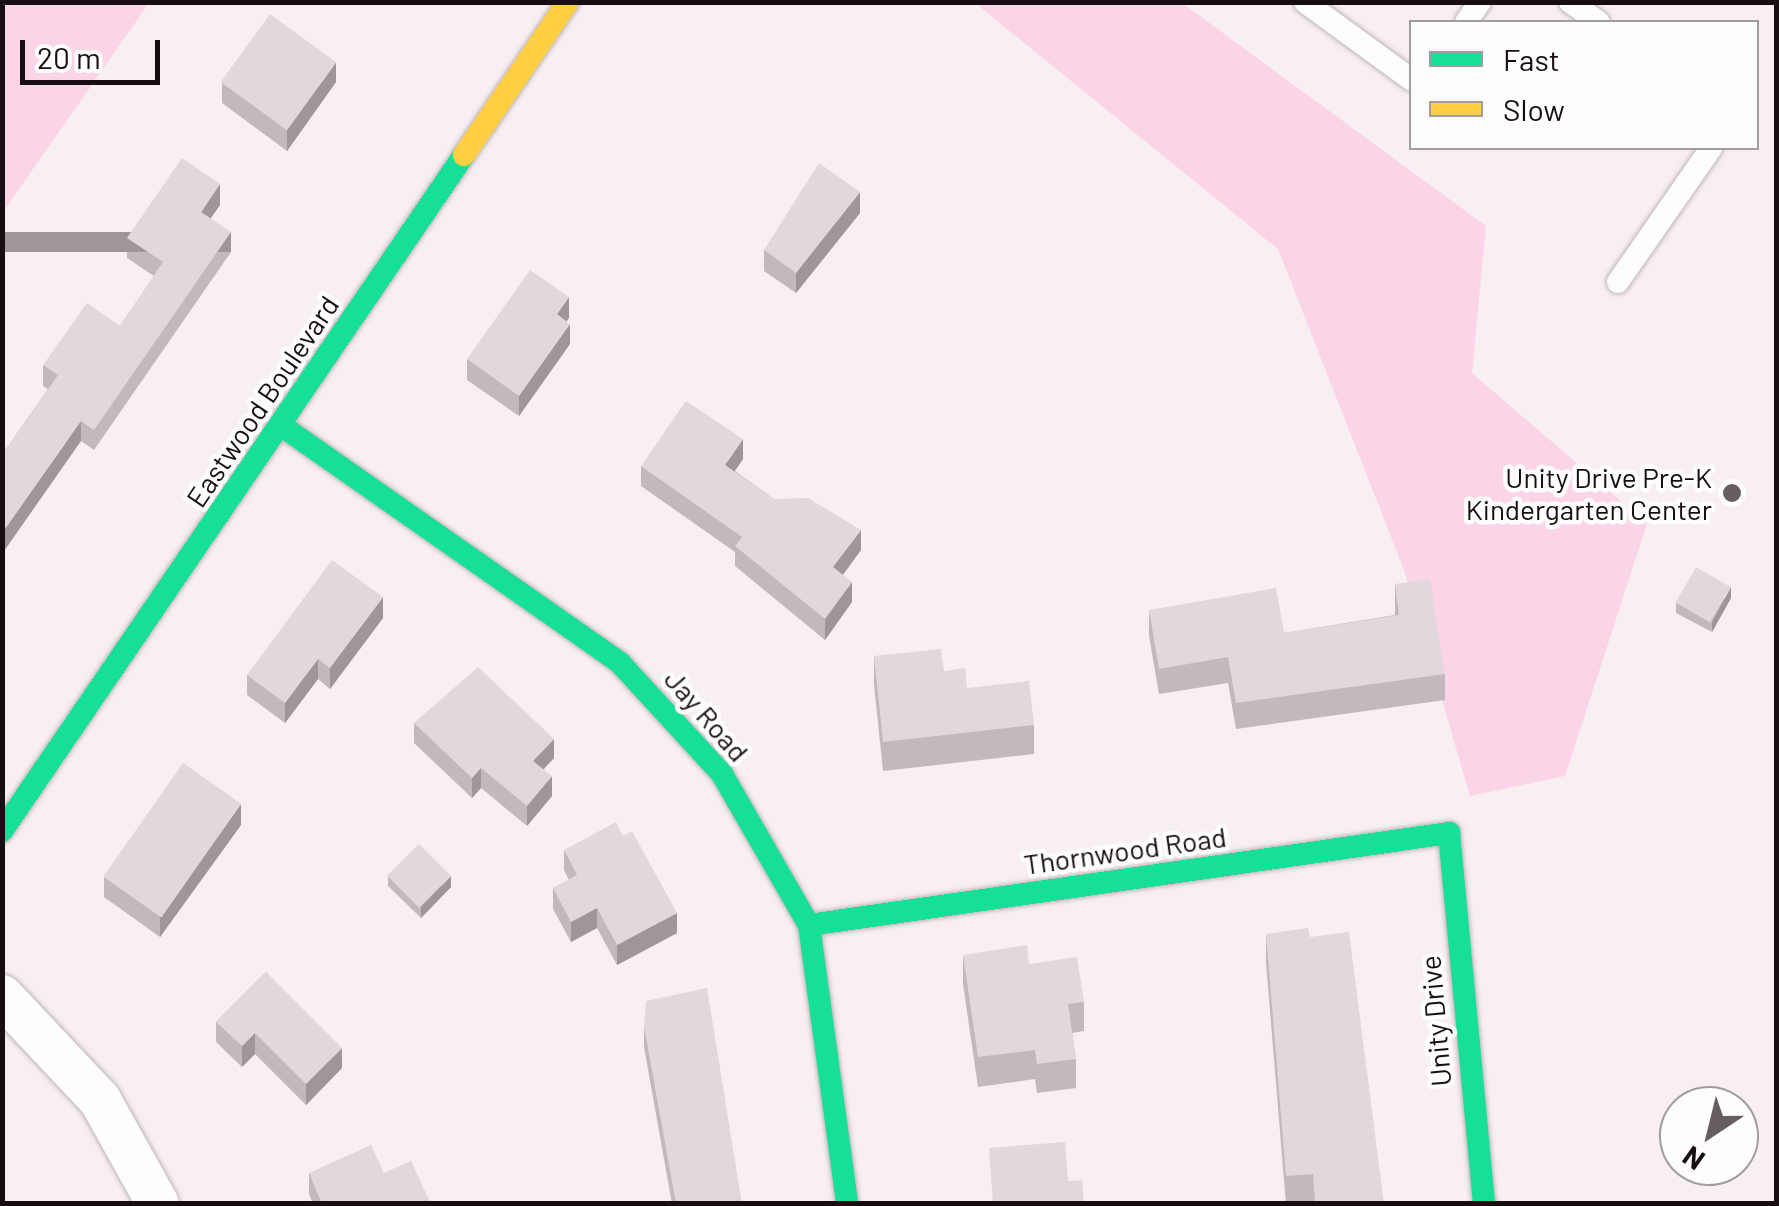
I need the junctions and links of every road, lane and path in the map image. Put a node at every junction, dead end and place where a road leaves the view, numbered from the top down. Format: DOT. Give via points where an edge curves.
graph roads {
  1 [pos="568,2"];
  2 [pos="1305,2"];
  3 [pos="1570,2"];
  4 [pos="1596,20"];
  5 [pos="1409,78"];
  6 [pos="1710,150"];
  7 [pos="1618,282"];
  8 [pos="282,426"];
  9 [pos="2,831"];
  10 [pos="1449,833"];
  11 [pos="809,926"];
  12 [pos="2,996"];
  13 [pos="158,1204"];
  14 [pos="847,1204"];
  15 [pos="1484,1204"];
  1 -- 8 [label="street, Eastwood Boulevard"];
  2 -- 5 [label="lane"];
  3 -- 4 [label="lane"];
  6 -- 7 [label="lane"];
  8 -- 9 [label="street, Eastwood Boulevard"];
  8 -- 11 [label="street, Jay Road" via="620,663 722,774"];
  10 -- 11 [label="street, Thornwood Road"];
  10 -- 15 [label="street, Unity Drive"];
  11 -- 14 [label="street, Jay Road"];
  12 -- 13 [label="street" via="100,1100"];
}
